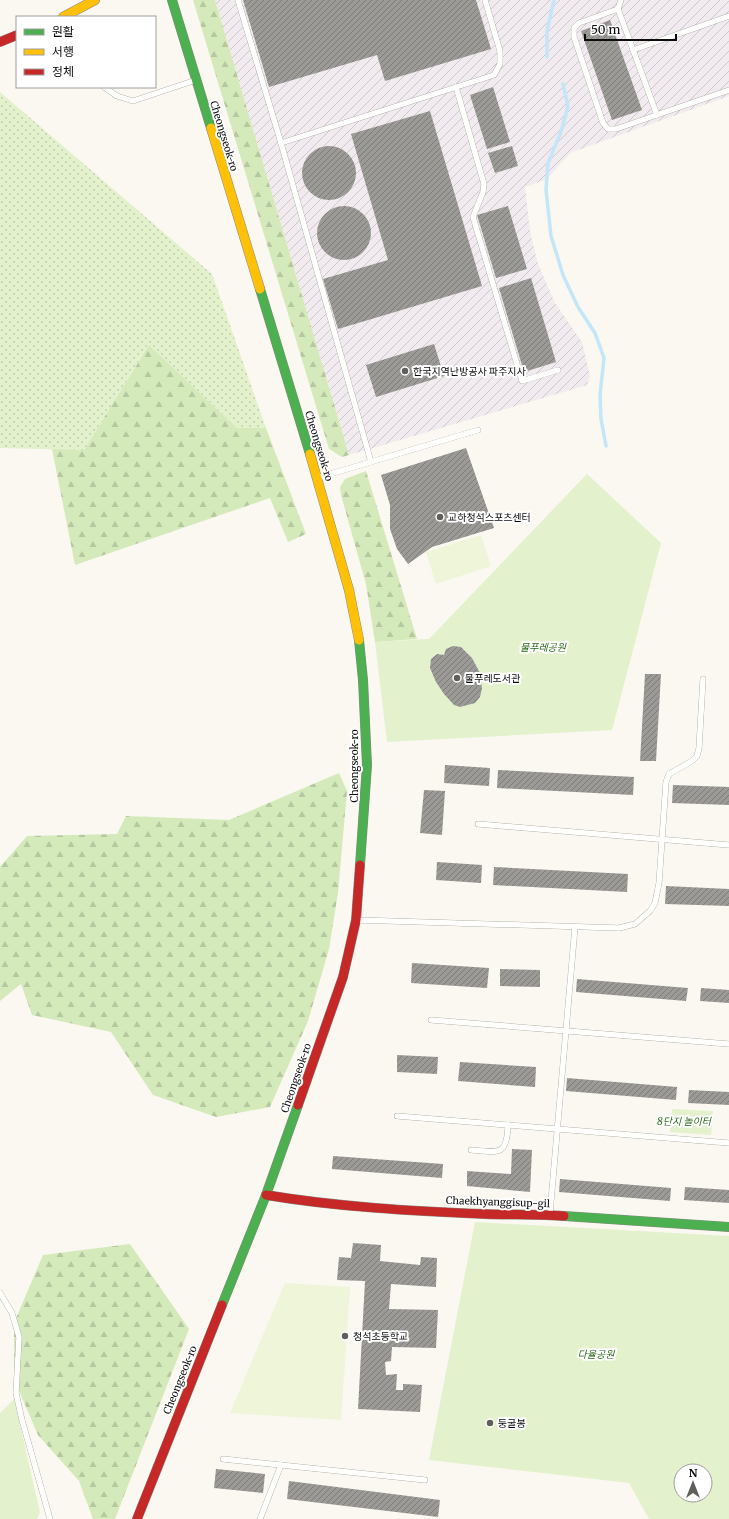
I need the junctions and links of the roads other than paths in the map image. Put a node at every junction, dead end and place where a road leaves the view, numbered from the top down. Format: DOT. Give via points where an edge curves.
graph roads {
  1 [pos="95,0"];
  2 [pos="172,0"];
  3 [pos="238,0"];
  4 [pos="485,0"];
  5 [pos="621,0"];
  6 [pos="618,9"];
  7 [pos="66,16"];
  8 [pos="729,16"];
  9 [pos="16,35"];
  10 [pos="0,42"];
  11 [pos="633,50"];
  12 [pos="196,80"];
  13 [pos="105,88"];
  14 [pos="456,88"];
  15 [pos="729,90"];
  16 [pos="657,115"];
  17 [pos="281,143"];
  18 [pos="558,370"];
  19 [pos="478,430"];
  20 [pos="371,462"];
  21 [pos="317,478"];
  22 [pos="703,679"];
  23 [pos="478,824"];
  24 [pos="662,839"];
  25 [pos="729,845"];
  26 [pos="356,920"];
  27 [pos="575,927"];
  28 [pos="431,1020"];
  29 [pos="566,1030"];
  30 [pos="729,1044"];
  31 [pos="397,1116"];
  32 [pos="508,1125"];
  33 [pos="558,1129"];
  34 [pos="729,1143"];
  35 [pos="471,1150"];
  36 [pos="266,1194"];
  37 [pos="550,1215"];
  38 [pos="729,1227"];
  39 [pos="0,1293"];
  40 [pos="223,1459"];
  41 [pos="281,1465"];
  42 [pos="425,1480"];
  43 [pos="50,1519"];
  44 [pos="137,1519"];
  45 [pos="260,1519"];
  1 -- 7 [label="main road"];
  2 -- 12 [label="main road, Cheongseok-ro"];
  3 -- 17 [label="lane"];
  4 -- 14 [label="lane" via="500,50 500,64 494,75"];
  5 -- 6 [label="lane"];
  6 -- 11 [label="lane"];
  6 -- 16 [label="lane" via="579,23 574,28 574,37 603,123 608,129 616,129"];
  8 -- 11 [label="lane"];
  9 -- 10 [label="main road"];
  11 -- 16 [label="lane"];
  12 -- 13 [label="lane" via="132,101 117,96"];
  12 -- 21 [label="main road, Cheongseok-ro"];
  14 -- 17 [label="lane"];
  14 -- 18 [label="lane" via="484,184 473,217 522,381"];
  15 -- 16 [label="lane"];
  17 -- 20 [label="lane"];
  19 -- 20 [label="lane"];
  20 -- 21 [label="lane"];
  21 -- 26 [label="main road, Cheongseok-ro" via="349,590 363,680 367,765"];
  22 -- 24 [label="lane" via="697,756 669,774 666,782"];
  23 -- 24 [label="lane"];
  24 -- 25 [label="lane"];
  24 -- 27 [label="lane" via="659,883 655,903 650,911 635,924 619,928"];
  26 -- 27 [label="lane"];
  26 -- 36 [label="main road, Cheongseok-ro" via="343,976"];
  27 -- 29 [label="lane"];
  28 -- 29 [label="lane"];
  29 -- 30 [label="lane"];
  29 -- 33 [label="lane"];
  31 -- 32 [label="lane"];
  32 -- 33 [label="lane"];
  32 -- 35 [label="lane" via="503,1148 496,1152"];
  33 -- 34 [label="lane"];
  33 -- 37 [label="lane"];
  36 -- 37 [label="main road, Chaekhyanggisup-gil" via="309,1202 376,1208"];
  36 -- 44 [label="main road, Cheongseok-ro"];
  37 -- 38 [label="main road, Chaekhyanggisup-gil"];
  39 -- 43 [label="lane" via="12,1313 19,1337 16,1393"];
  40 -- 41 [label="lane"];
  41 -- 42 [label="lane"];
  41 -- 45 [label="lane"];
}
